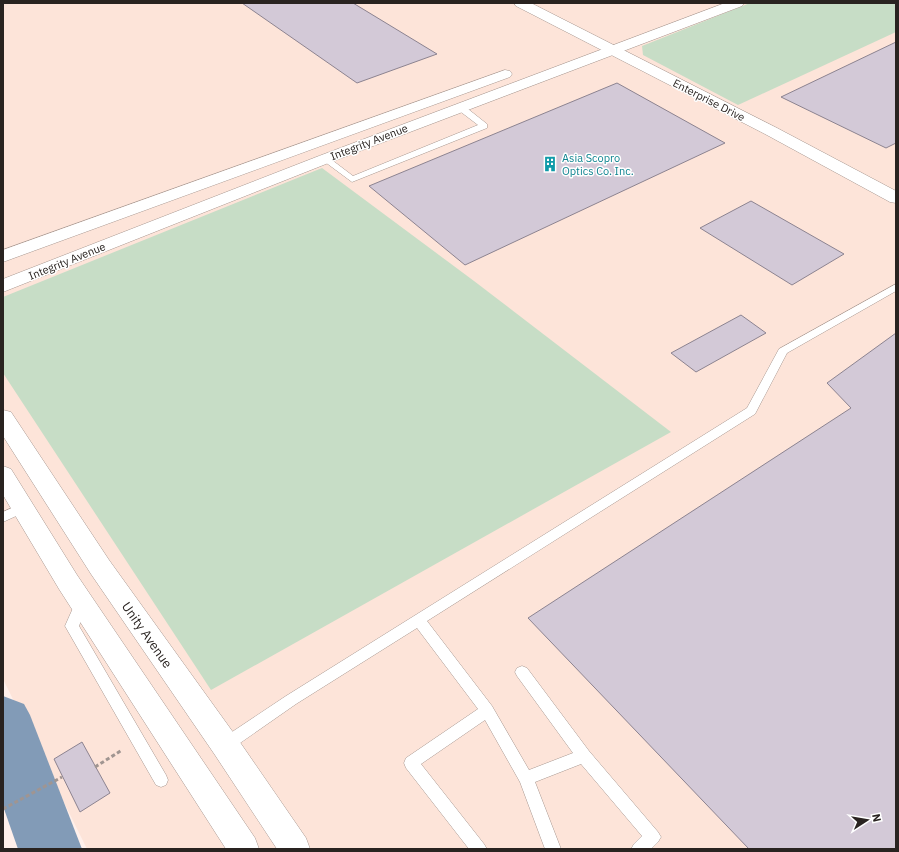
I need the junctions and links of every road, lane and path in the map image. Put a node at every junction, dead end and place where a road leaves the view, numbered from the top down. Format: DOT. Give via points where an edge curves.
graph roads {
  1 [pos="521,3"];
  2 [pos="700,3"];
  3 [pos="737,3"];
  4 [pos="596,42"];
  5 [pos="611,50"];
  6 [pos="543,60"];
  7 [pos="521,69"];
  8 [pos="460,108"];
  9 [pos="325,159"];
  10 [pos="896,198"];
  11 [pos="3,256"];
  12 [pos="3,286"];
  13 [pos="896,287"];
  14 [pos="3,418"];
  15 [pos="3,476"];
  16 [pos="13,512"];
  17 [pos="82,602"];
  18 [pos="419,620"];
  19 [pos="522,672"];
  20 [pos="487,710"];
  21 [pos="138,740"];
  22 [pos="225,745"];
  23 [pos="584,756"];
  24 [pos="95,767"];
  25 [pos="62,777"];
  26 [pos="526,778"];
  27 [pos="160,780"];
  28 [pos="3,809"];
  29 [pos="244,849"];
  30 [pos="295,849"];
  31 [pos="479,849"];
  32 [pos="553,849"];
  33 [pos="639,849"];
  1 -- 4 [label="street, Enterprise Drive"];
  2 -- 4 [label="street"];
  3 -- 5 [label="street, Integrity Avenue"];
  4 -- 5 [label="street, Enterprise Drive"];
  4 -- 6 [label="street"];
  5 -- 8 [label="street, Integrity Avenue"];
  5 -- 10 [label="street, Enterprise Drive"];
  7 -- 11 [label="street, Integrity Avenue"];
  8 -- 9 [label="street, Integrity Avenue"];
  8 -- 9 [label="lane" via="484,126 352,179"];
  9 -- 12 [label="street, Integrity Avenue"];
  13 -- 18 [label="lane" via="783,351 751,412"];
  14 -- 22 [label="street, Unity Avenue" via="100,567"];
  15 -- 16 [label="street"];
  16 -- 17 [label="street"];
  17 -- 21 [label="lane" via="72,626"];
  17 -- 29 [label="street"];
  18 -- 20 [label="lane"];
  18 -- 22 [label="lane" via="291,700"];
  19 -- 23 [label="lane"];
  20 -- 26 [label="lane"];
  20 -- 31 [label="lane" via="411,763"];
  21 -- 24 [label="path"];
  21 -- 27 [label="lane"];
  22 -- 30 [label="street, Unity Avenue"];
  23 -- 26 [label="lane"];
  23 -- 33 [label="lane" via="653,837"];
  25 -- 28 [label="path"];
  26 -- 32 [label="lane"];
}
